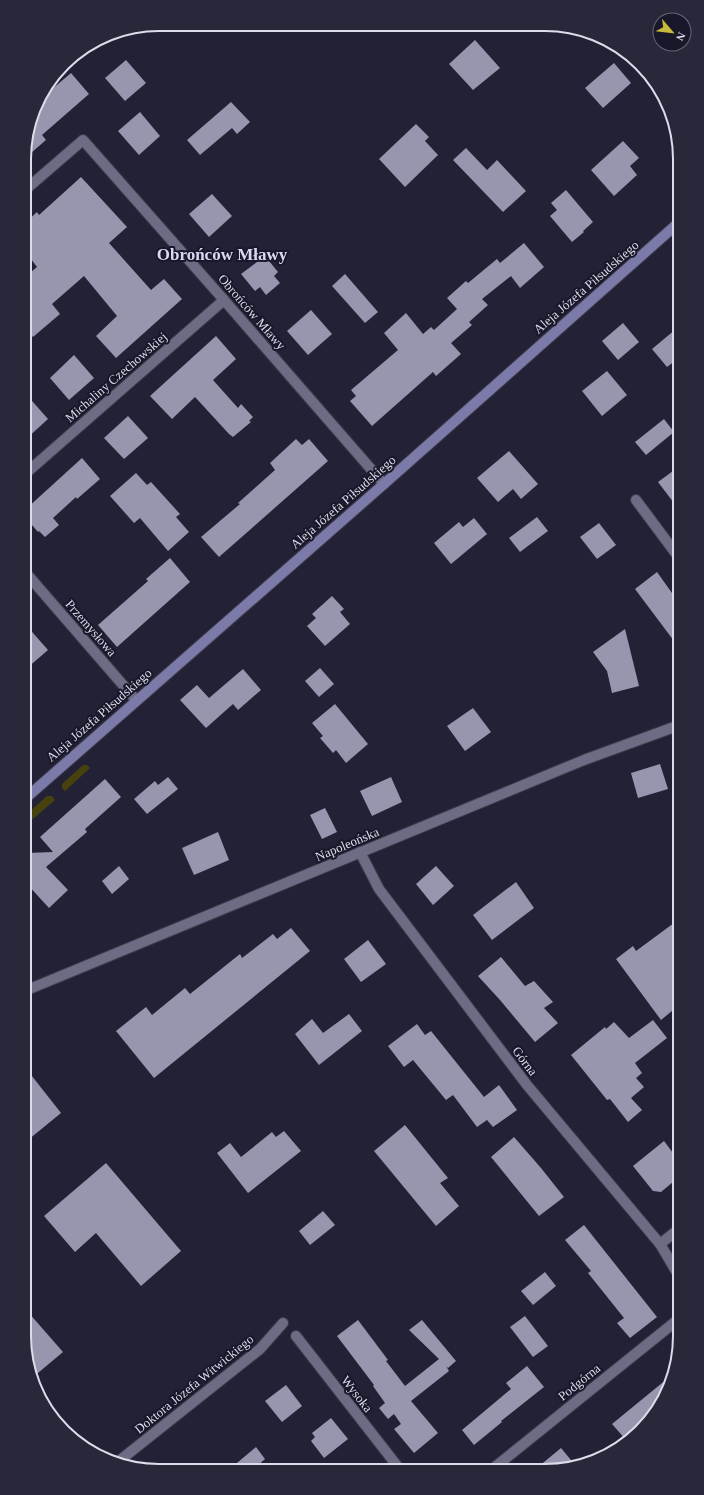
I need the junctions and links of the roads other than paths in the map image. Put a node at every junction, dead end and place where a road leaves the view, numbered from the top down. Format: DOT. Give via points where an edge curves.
graph roads {
  1 [pos="31,185"];
  2 [pos="673,228"];
  3 [pos="224,300"];
  4 [pos="31,470"];
  5 [pos="384,484"];
  6 [pos="636,500"];
  7 [pos="673,550"];
  8 [pos="31,579"];
  9 [pos="136,700"];
  10 [pos="673,728"];
  11 [pos="31,793"];
  12 [pos="360,852"];
  13 [pos="31,988"];
  14 [pos="673,1234"];
  15 [pos="660,1244"];
  16 [pos="673,1266"];
  17 [pos="283,1323"];
  18 [pos="673,1324"];
  19 [pos="296,1336"];
  20 [pos="122,1458"];
  21 [pos="396,1464"];
  22 [pos="499,1464"];
  1 -- 3 [label="street, Obrońców Mławy" via="83,140"];
  2 -- 5 [label="main road, Aleja Józefa Piłsudskiego"];
  3 -- 4 [label="street, Michaliny Czechowskiej"];
  3 -- 5 [label="street, Obrońców Mławy"];
  5 -- 9 [label="main road, Aleja Józefa Piłsudskiego"];
  6 -- 7 [label="street"];
  8 -- 9 [label="street, Przemysłowa"];
  9 -- 11 [label="main road, Aleja Józefa Piłsudskiego"];
  10 -- 12 [label="street, Napoleońska" via="584,760"];
  12 -- 13 [label="street, Napoleońska"];
  12 -- 15 [label="street, Górna" via="379,889 527,1085"];
  14 -- 15 [label="street"];
  15 -- 16 [label="street, Górna"];
  17 -- 20 [label="street, Doktora Józefa Witwickiego" via="260,1349"];
  18 -- 22 [label="street, Podgórna"];
  19 -- 21 [label="street, Wysoka"];
}
